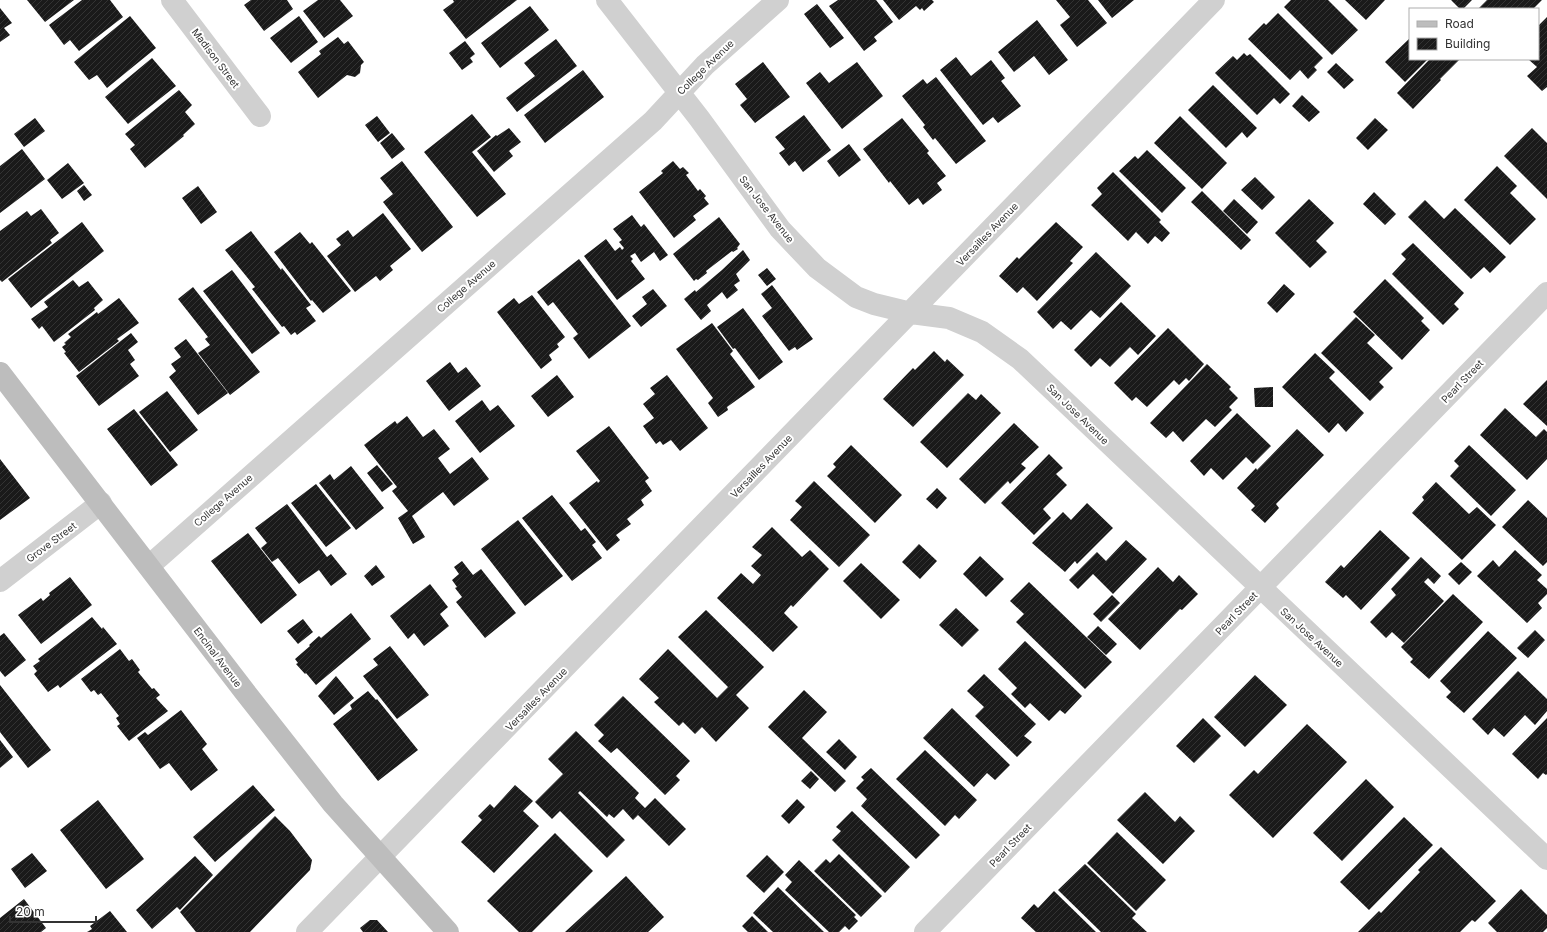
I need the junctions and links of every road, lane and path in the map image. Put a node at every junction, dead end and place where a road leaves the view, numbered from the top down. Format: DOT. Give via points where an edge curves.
graph roads {
  1 [pos="172,0"];
  2 [pos="607,0"];
  3 [pos="778,0"];
  4 [pos="1214,0"];
  5 [pos="679,93"];
  6 [pos="260,116"];
  7 [pos="1547,293"];
  8 [pos="911,312"];
  9 [pos="0,373"];
  10 [pos="101,503"];
  11 [pos="149,566"];
  12 [pos="0,581"];
  13 [pos="1260,588"];
  14 [pos="380,858"];
  15 [pos="1547,859"];
  16 [pos="307,932"];
  17 [pos="448,932"];
  18 [pos="925,932"];
  1 -- 6 [label="street, Madison Street"];
  2 -- 5 [label="street, San Jose Avenue"];
  3 -- 5 [label="street, College Avenue" via="705,65"];
  4 -- 8 [label="street, Versailles Avenue"];
  5 -- 8 [label="street, San Jose Avenue" via="780,229 816,268 856,297 874,304"];
  5 -- 11 [label="street, College Avenue" via="647,126"];
  7 -- 13 [label="street, Pearl Street"];
  8 -- 13 [label="street, San Jose Avenue" via="949,318 982,332 1020,359"];
  8 -- 14 [label="street, Versailles Avenue"];
  9 -- 10 [label="main road, Encinal Avenue"];
  10 -- 11 [label="main road, Encinal Avenue"];
  10 -- 12 [label="street, Grove Street"];
  11 -- 14 [label="main road, Encinal Avenue" via="289,748"];
  13 -- 15 [label="street, San Jose Avenue"];
  13 -- 18 [label="street, Pearl Street"];
  14 -- 16 [label="street, Versailles Avenue"];
  14 -- 17 [label="main road, Encinal Avenue"];
}
